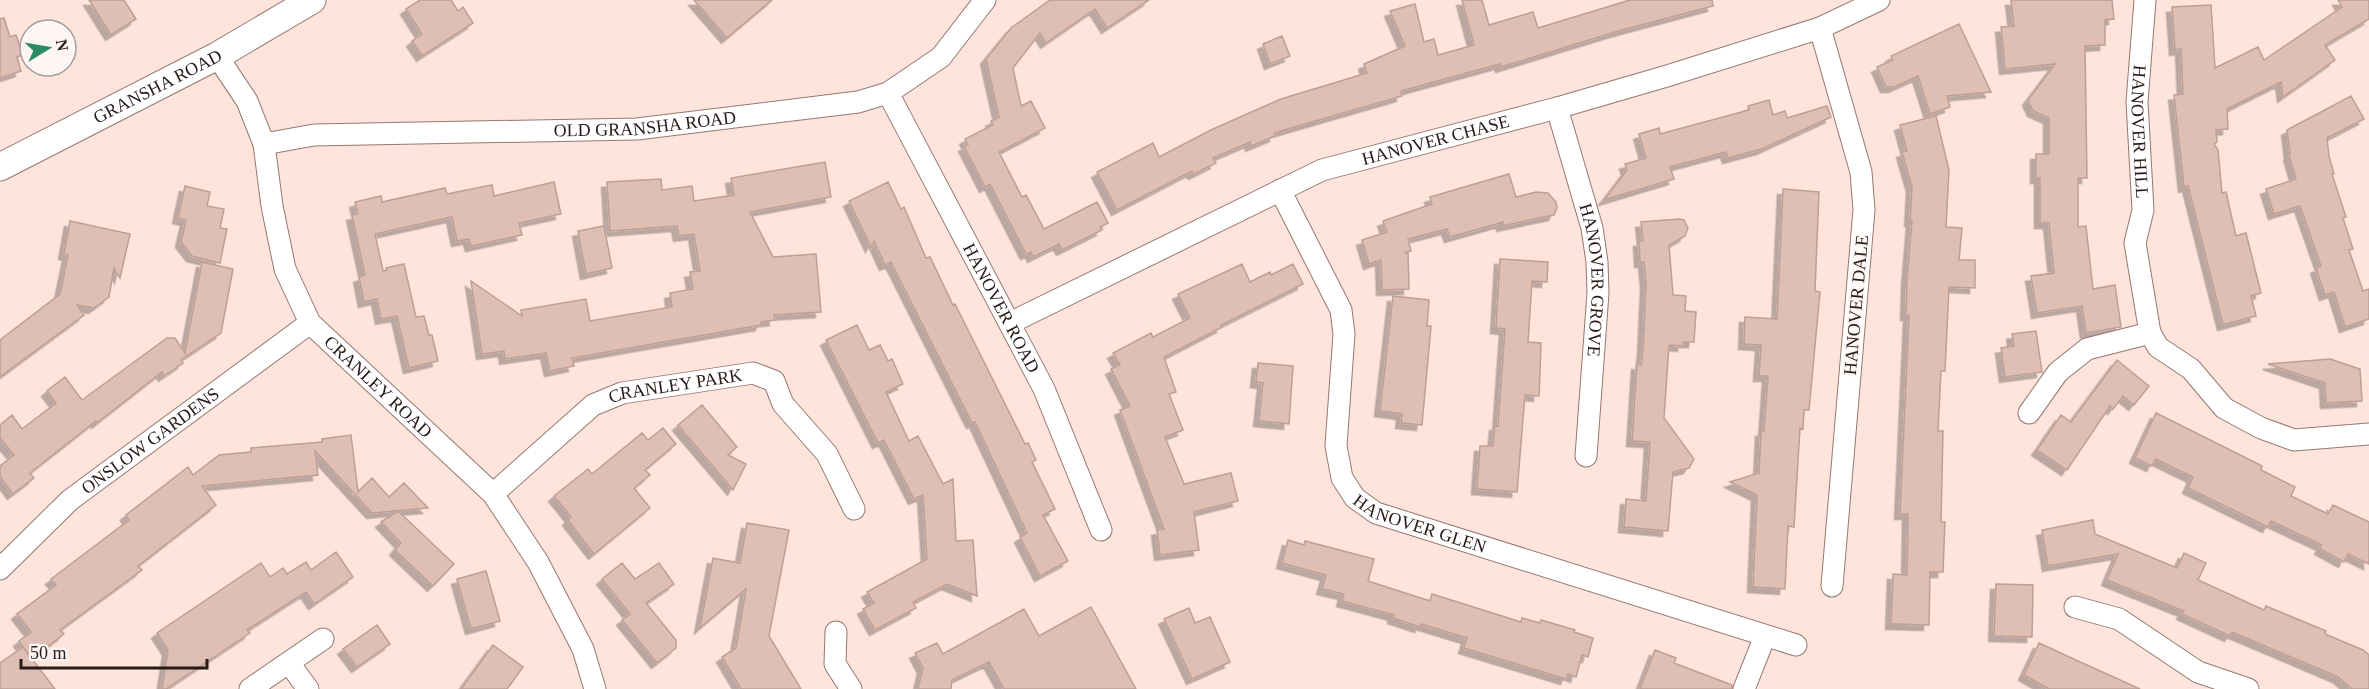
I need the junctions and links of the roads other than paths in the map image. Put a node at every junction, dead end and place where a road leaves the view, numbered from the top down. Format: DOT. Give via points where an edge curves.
graph roads {
  1 [pos="312,0"];
  2 [pos="985,0"];
  3 [pos="1880,0"];
  4 [pos="2145,0"];
  5 [pos="1820,28"];
  6 [pos="217,56"];
  7 [pos="888,93"];
  8 [pos="1557,108"];
  9 [pos="264,144"];
  10 [pos="0,167"];
  11 [pos="1280,190"];
  12 [pos="1010,322"];
  13 [pos="310,323"];
  14 [pos="2150,333"];
  15 [pos="2029,413"];
  16 [pos="2369,434"];
  17 [pos="1586,456"];
  18 [pos="493,494"];
  19 [pos="854,509"];
  20 [pos="1101,531"];
  21 [pos="0,569"];
  22 [pos="1832,586"];
  23 [pos="2075,607"];
  24 [pos="836,632"];
  25 [pos="1765,636"];
  26 [pos="323,639"];
  27 [pos="1796,645"];
  28 [pos="289,663"];
  29 [pos="250,689"];
  30 [pos="308,689"];
  31 [pos="595,689"];
  32 [pos="851,689"];
  33 [pos="1744,689"];
  34 [pos="2248,689"];
  1 -- 6 [label="street, GRANSHA ROAD"];
  2 -- 7 [label="street, OLD GRANSHA ROAD" via="941,57"];
  3 -- 5 [label="street, HANOVER CHASE"];
  4 -- 14 [label="street, HANOVER HILL" via="2137,102 2143,210 2134,243"];
  5 -- 8 [label="street, HANOVER CHASE"];
  5 -- 22 [label="street, HANOVER DALE" via="1861,172 1864,210"];
  6 -- 9 [label="street, CRANLEY ROAD" via="247,102"];
  6 -- 10 [label="street, GRANSHA ROAD"];
  7 -- 9 [label="street, OLD GRANSHA ROAD" via="858,102 637,129 314,135"];
  7 -- 12 [label="street, HANOVER ROAD"];
  8 -- 11 [label="street, HANOVER CHASE" via="1322,170"];
  8 -- 17 [label="street, HANOVER GROVE" via="1592,228 1597,262"];
  9 -- 13 [label="street, CRANLEY ROAD" via="285,269"];
  11 -- 12 [label="street, HANOVER CHASE"];
  11 -- 25 [label="street, HANOVER GLEN" via="1341,310 1344,334 1336,446 1342,478 1355,498 1376,513"];
  12 -- 20 [label="street, HANOVER ROAD" via="1044,389"];
  13 -- 18 [label="street, CRANLEY ROAD"];
  13 -- 21 [label="street, ONSLOW GARDENS" via="70,500"];
  14 -- 15 [label="street" via="2087,349 2058,372"];
  14 -- 16 [label="street" via="2158,347 2191,369 2224,408 2261,428 2294,440"];
  18 -- 19 [label="street, CRANLEY PARK" via="593,405 622,393 753,373 774,381 783,404 827,454"];
  18 -- 31 [label="street, CRANLEY ROAD" via="543,572 583,650"];
  23 -- 34 [label="street" via="2119,619 2198,672"];
  24 -- 32 [label="street" via="836,664"];
  25 -- 27 [label="street, HANOVER GLEN"];
  25 -- 33 [label="street"];
  26 -- 28 [label="street"];
  28 -- 29 [label="street"];
  28 -- 30 [label="street"];
}
